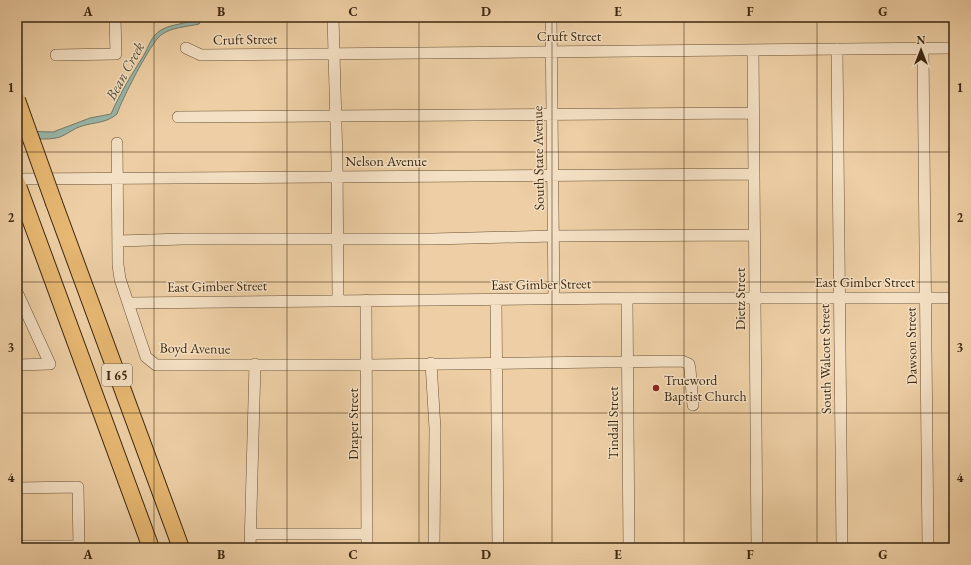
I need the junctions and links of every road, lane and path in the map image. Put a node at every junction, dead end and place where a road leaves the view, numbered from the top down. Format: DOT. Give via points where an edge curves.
graph roads {
  1 [pos="115,17"];
  2 [pos="333,17"];
  3 [pos="552,18"];
  4 [pos="186,48"];
  5 [pos="923,48"];
  6 [pos="954,48"];
  7 [pos="837,49"];
  8 [pos="753,50"];
  9 [pos="552,51"];
  10 [pos="333,53"];
  11 [pos="56,55"];
  12 [pos="17,100"];
  13 [pos="754,113"];
  14 [pos="552,114"];
  15 [pos="336,115"];
  16 [pos="178,117"];
  17 [pos="116,143"];
  18 [pos="754,174"];
  19 [pos="553,175"];
  20 [pos="337,177"];
  21 [pos="117,178"];
  22 [pos="17,179"];
  23 [pos="17,183"];
  24 [pos="755,235"];
  25 [pos="554,236"];
  26 [pos="337,238"];
  27 [pos="118,241"];
  28 [pos="17,292"];
  29 [pos="755,297"];
  30 [pos="840,297"];
  31 [pos="627,298"];
  32 [pos="925,298"];
  33 [pos="954,298"];
  34 [pos="496,299"];
  35 [pos="554,299"];
  36 [pos="338,300"];
  37 [pos="366,300"];
  38 [pos="128,302"];
  39 [pos="20,303"];
  40 [pos="628,361"];
  41 [pos="431,363"];
  42 [pos="497,363"];
  43 [pos="255,364"];
  44 [pos="17,365"];
  45 [pos="368,365"];
  46 [pos="693,405"];
  47 [pos="17,488"];
  48 [pos="250,534"];
  49 [pos="367,534"];
  50 [pos="17,546"];
  51 [pos="79,547"];
  52 [pos="151,548"];
  53 [pos="181,548"];
  54 [pos="250,548"];
  55 [pos="367,548"];
  56 [pos="434,548"];
  57 [pos="498,548"];
  58 [pos="629,548"];
  59 [pos="757,548"];
  60 [pos="842,548"];
  61 [pos="928,548"];
  1 -- 11 [label="street" via="116,54"];
  2 -- 10 [label="street"];
  3 -- 9 [label="street, South State Avenue"];
  4 -- 10 [label="street, Cruft Street" via="200,55"];
  5 -- 6 [label="street, Cruft Street"];
  5 -- 7 [label="street, Cruft Street"];
  5 -- 32 [label="street, Dawson Street"];
  7 -- 8 [label="street, Cruft Street"];
  7 -- 30 [label="street, South Walcott Street"];
  8 -- 9 [label="street, Cruft Street"];
  8 -- 13 [label="street, Dietz Street"];
  9 -- 10 [label="street, Cruft Street"];
  9 -- 14 [label="street, South State Avenue"];
  10 -- 15 [label="street"];
  12 -- 53 [label="highway, I 65, bridge"];
  13 -- 14 [label="street"];
  13 -- 18 [label="street, Dietz Street"];
  14 -- 15 [label="street"];
  14 -- 19 [label="street, South State Avenue"];
  15 -- 16 [label="street"];
  15 -- 20 [label="street"];
  17 -- 21 [label="street, Boyd Avenue"];
  18 -- 19 [label="street, Nelson Avenue"];
  18 -- 24 [label="street, Dietz Street"];
  19 -- 20 [label="street, Nelson Avenue"];
  19 -- 25 [label="street, South State Avenue"];
  20 -- 21 [label="street, Nelson Avenue"];
  20 -- 26 [label="street"];
  21 -- 22 [label="street, Nelson Avenue"];
  21 -- 27 [label="street, Boyd Avenue"];
  23 -- 52 [label="highway, I 65"];
  24 -- 25 [label="street"];
  24 -- 29 [label="street, Dietz Street"];
  25 -- 26 [label="street"];
  25 -- 35 [label="street, South State Avenue"];
  26 -- 27 [label="street"];
  26 -- 36 [label="street"];
  27 -- 38 [label="street, Boyd Avenue" via="120,279"];
  28 -- 39 [label="street"];
  29 -- 30 [label="street, East Gimber Street"];
  29 -- 31 [label="street, East Gimber Street"];
  29 -- 59 [label="street, Dietz Street"];
  30 -- 32 [label="street, East Gimber Street"];
  30 -- 60 [label="street, South Walcott Street"];
  31 -- 35 [label="street, East Gimber Street"];
  31 -- 40 [label="street, Tindall Street"];
  32 -- 33 [label="street, East Gimber Street"];
  32 -- 61 [label="street, Dawson Street"];
  34 -- 35 [label="street, East Gimber Street"];
  34 -- 37 [label="street, East Gimber Street"];
  34 -- 42 [label="street"];
  36 -- 37 [label="street, East Gimber Street"];
  36 -- 38 [label="street, East Gimber Street"];
  37 -- 45 [label="street, Draper Street"];
  38 -- 43 [label="street, Boyd Avenue" via="146,356 156,365"];
  39 -- 44 [label="street" via="50,364"];
  40 -- 42 [label="street, Boyd Avenue"];
  40 -- 46 [label="street, Boyd Avenue" via="689,364"];
  40 -- 58 [label="street, Tindall Street"];
  41 -- 42 [label="street, Boyd Avenue"];
  41 -- 45 [label="street, Boyd Avenue"];
  41 -- 56 [label="street" via="435,429"];
  42 -- 57 [label="street"];
  43 -- 45 [label="street, Boyd Avenue"];
  43 -- 48 [label="street"];
  45 -- 49 [label="street, Draper Street"];
  47 -- 51 [label="street" via="78,487"];
  48 -- 49 [label="street"];
  48 -- 54 [label="street"];
  49 -- 55 [label="street, Draper Street"];
  50 -- 51 [label="street"];
}
